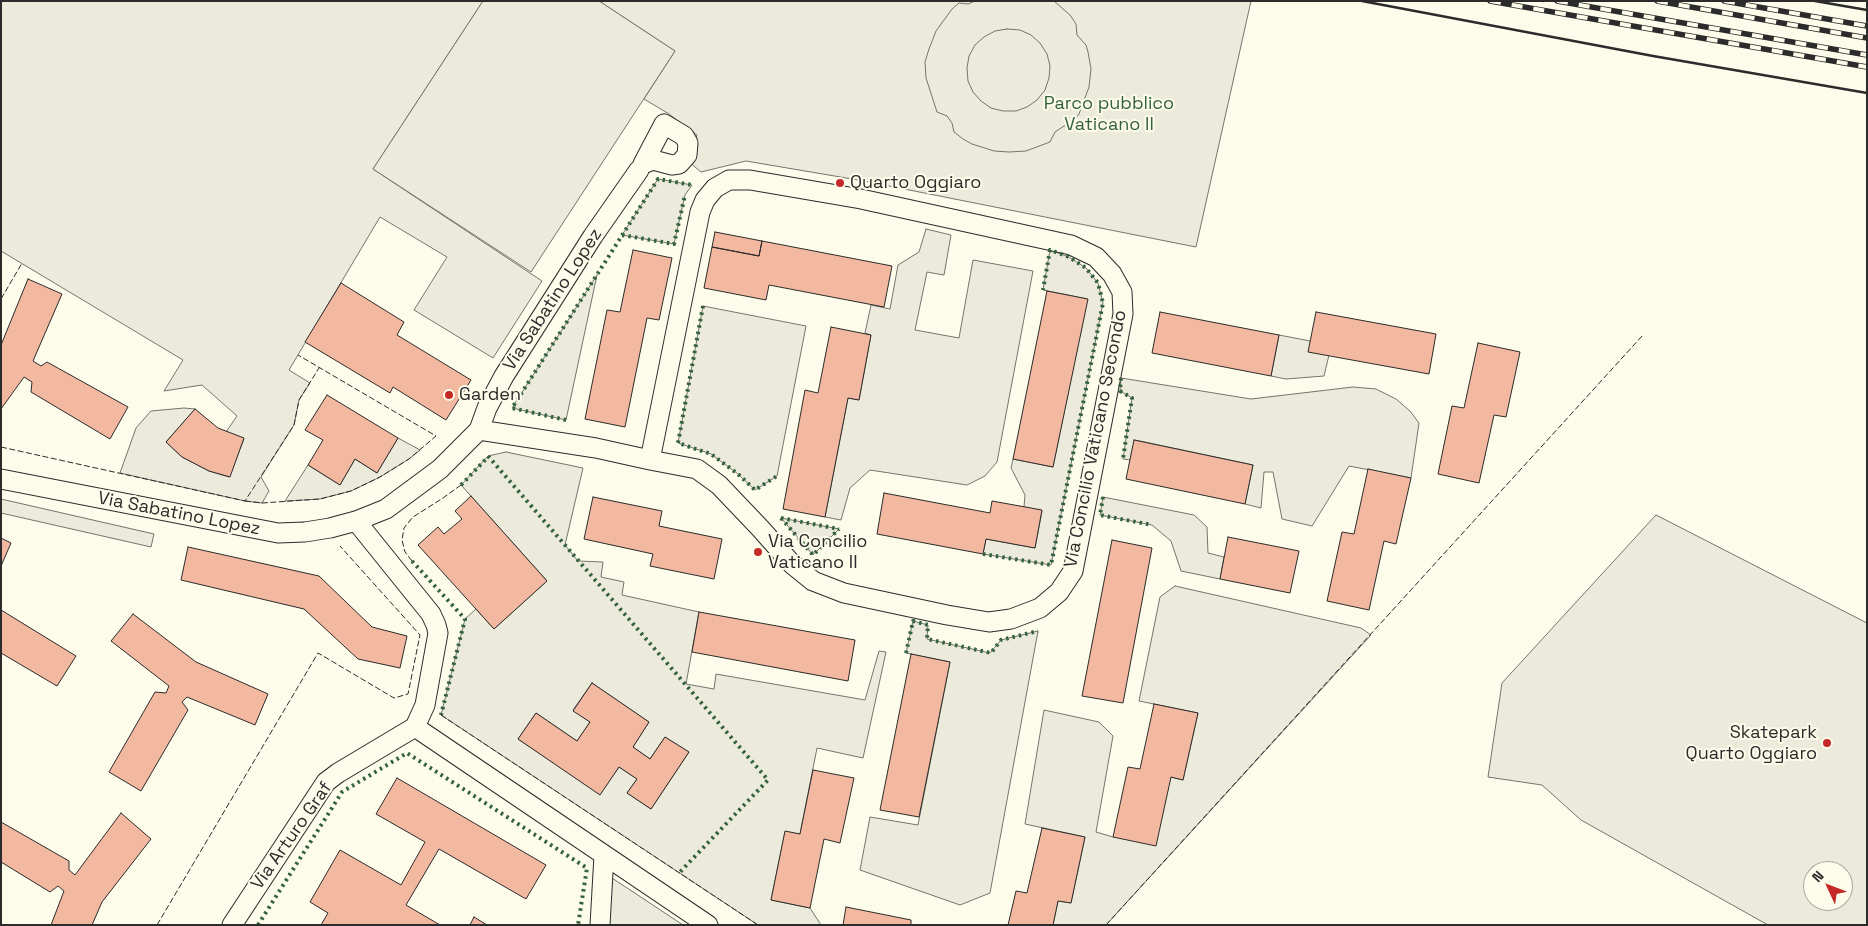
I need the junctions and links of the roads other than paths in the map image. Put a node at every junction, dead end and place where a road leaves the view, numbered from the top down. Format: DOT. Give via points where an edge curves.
graph roads {
  1 [pos="641,167"];
  2 [pos="479,430"];
  3 [pos="650,460"];
  4 [pos="1,479"];
  5 [pos="356,522"];
  6 [pos="415,727"];
  7 [pos="604,855"];
  8 [pos="232,925"];
  9 [pos="600,925"];
  10 [pos="708,925"];
  1 -- 2 [label="street, Via Sabatino Lopez" via="504,376 486,408"];
  2 -- 3 [label="street, Via Concilio Vaticano Secondo"];
  2 -- 5 [label="street, Via Sabatino Lopez" via="413,490 386,509"];
  3 -- 3 [label="street, Via Concilio Vaticano Secondo" via="697,469 720,485 792,564 814,581 844,593 948,616 989,622 1011,619 1040,608 1059,592 1073,571 1123,314 1122,292 1112,274 1096,257 1072,245 861,199 750,180 729,180 715,188 700,212"];
  4 -- 5 [label="street, Via Sabatino Lopez" via="278,533 305,532"];
  5 -- 6 [label="street" via="431,614 436,625 438,633 425,704"];
  6 -- 7 [label="street"];
  6 -- 8 [label="street, Via Arturo Graf" via="326,782"];
  7 -- 9 [label="street"];
  7 -- 10 [label="street"];
}
